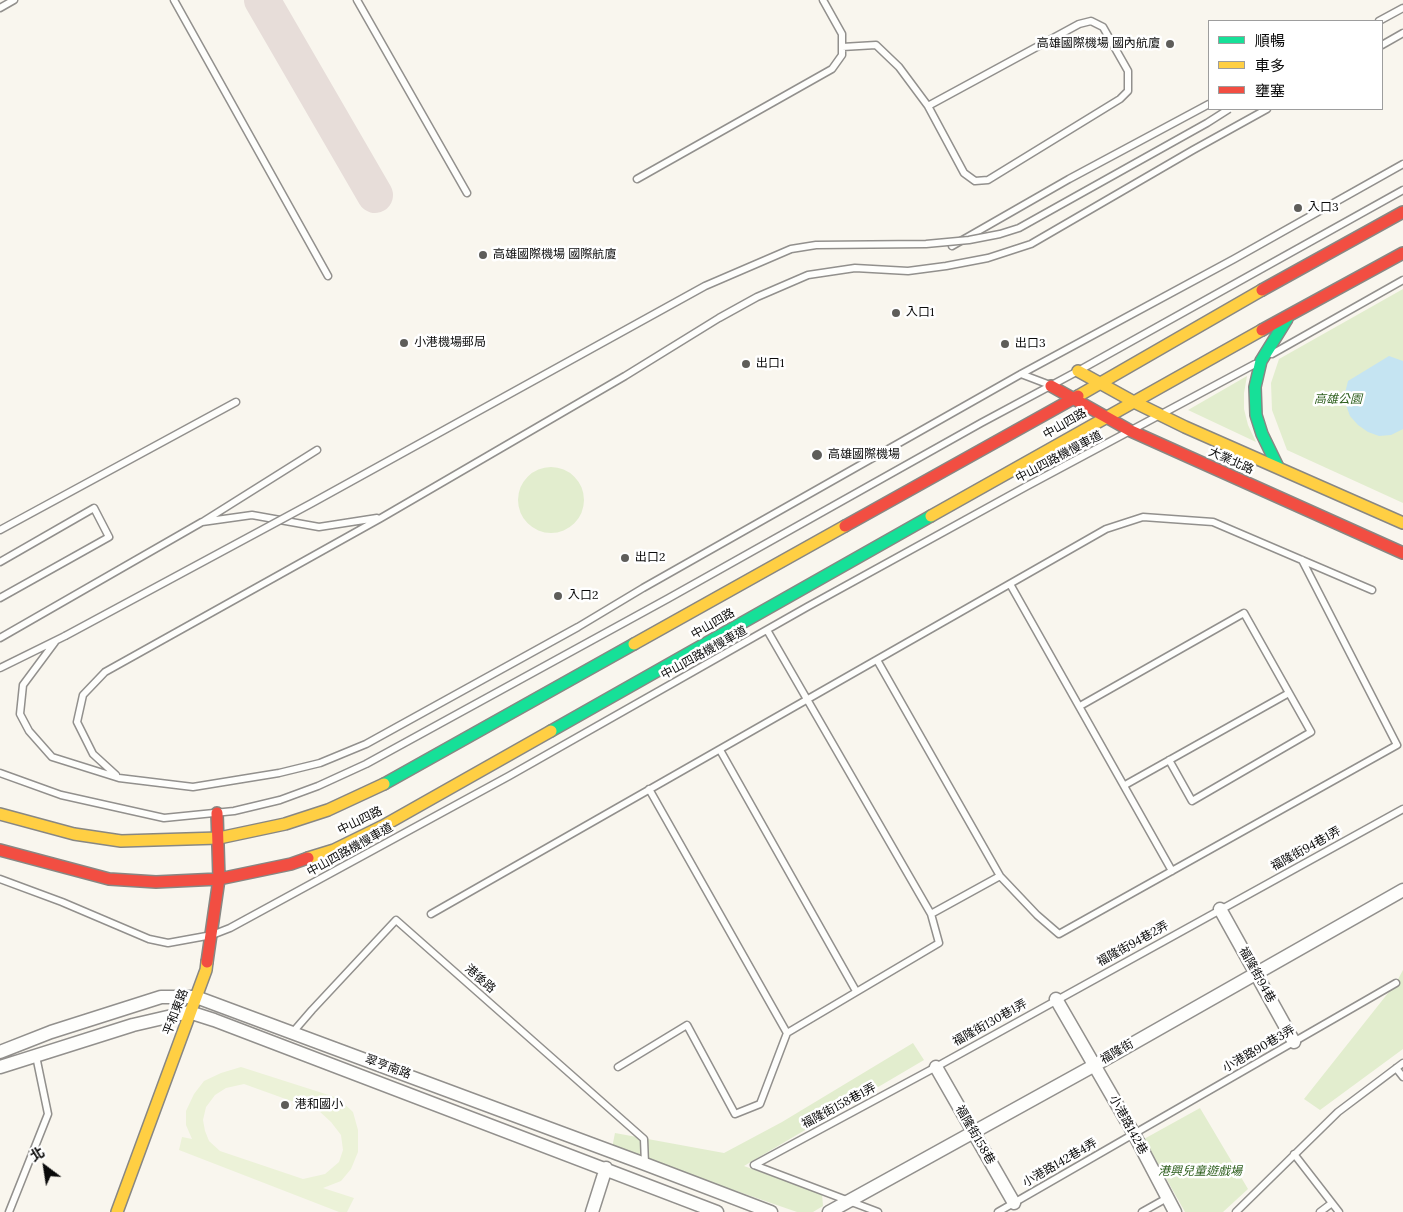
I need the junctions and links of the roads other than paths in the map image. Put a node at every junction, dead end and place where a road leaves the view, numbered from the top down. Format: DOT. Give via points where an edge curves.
graph roads {
  1 [pos="14,0"];
  2 [pos="174,0"];
  3 [pos="357,0"];
  4 [pos="823,0"];
  5 [pos="0,8"];
  6 [pos="1403,8"];
  7 [pos="1381,20"];
  8 [pos="1403,33"];
  9 [pos="1383,44"];
  10 [pos="842,47"];
  11 [pos="1208,105"];
  12 [pos="928,106"];
  13 [pos="1227,110"];
  14 [pos="1265,110"];
  15 [pos="1403,164"];
  16 [pos="637,179"];
  17 [pos="1403,190"];
  18 [pos="466,193"];
  19 [pos="1403,212"];
  20 [pos="952,246"];
  21 [pos="1403,253"];
  22 [pos="328,276"];
  23 [pos="1403,280"];
  24 [pos="1289,317"];
  25 [pos="1261,361"];
  26 [pos="1078,371"];
  27 [pos="1021,374"];
  28 [pos="1101,383"];
  29 [pos="1051,386"];
  30 [pos="1073,399"];
  31 [pos="236,402"];
  32 [pos="1134,402"];
  33 [pos="1161,415"];
  34 [pos="1105,417"];
  35 [pos="1131,431"];
  36 [pos="317,450"];
  37 [pos="1278,467"];
  38 [pos="381,518"];
  39 [pos="202,522"];
  40 [pos="1403,523"];
  41 [pos="0,529"];
  42 [pos="1403,553"];
  43 [pos="1302,560"];
  44 [pos="0,562"];
  45 [pos="1010,584"];
  46 [pos="1372,590"];
  47 [pos="0,598"];
  48 [pos="767,630"];
  49 [pos="0,638"];
  50 [pos="55,642"];
  51 [pos="877,660"];
  52 [pos="0,668"];
  53 [pos="1289,693"];
  54 [pos="807,700"];
  55 [pos="1080,706"];
  56 [pos="720,750"];
  57 [pos="1169,760"];
  58 [pos="0,773"];
  59 [pos="119,778"];
  60 [pos="1125,785"];
  61 [pos="649,788"];
  62 [pos="1403,809"];
  63 [pos="217,812"];
  64 [pos="0,814"];
  65 [pos="219,838"];
  66 [pos="0,850"];
  67 [pos="1172,871"];
  68 [pos="1000,876"];
  69 [pos="0,879"];
  70 [pos="219,879"];
  71 [pos="1403,890"];
  72 [pos="1220,910"];
  73 [pos="431,914"];
  74 [pos="931,914"];
  75 [pos="212,935"];
  76 [pos="1256,974"];
  77 [pos="1396,983"];
  78 [pos="856,991"];
  79 [pos="196,997"];
  80 [pos="1056,999"];
  81 [pos="189,1012"];
  82 [pos="294,1032"];
  83 [pos="787,1033"];
  84 [pos="1294,1042"];
  85 [pos="0,1052"];
  86 [pos="36,1054"];
  87 [pos="1403,1063"];
  88 [pos="1095,1065"];
  89 [pos="0,1067"];
  90 [pos="618,1067"];
  91 [pos="936,1067"];
  92 [pos="1396,1068"];
  93 [pos="1403,1077"];
  94 [pos="973,1132"];
  95 [pos="1134,1134"];
  96 [pos="1294,1154"];
  97 [pos="645,1164"];
  98 [pos="606,1168"];
  99 [pos="726,1195"];
  100 [pos="1167,1198"];
  101 [pos="848,1202"];
  102 [pos="1014,1203"];
  103 [pos="1332,1203"];
  104 [pos="9,1212"];
  105 [pos="117,1212"];
  106 [pos="592,1212"];
  107 [pos="718,1212"];
  108 [pos="771,1212"];
  109 [pos="830,1212"];
  110 [pos="878,1212"];
  111 [pos="998,1212"];
  112 [pos="1142,1212"];
  113 [pos="1175,1212"];
  114 [pos="1236,1212"];
  115 [pos="1320,1212"];
  116 [pos="1339,1212"];
  1 -- 5 [label="lane"];
  2 -- 22 [label="lane"];
  3 -- 18 [label="lane"];
  4 -- 10 [label="lane" via="842,34"];
  6 -- 7 [label="lane"];
  8 -- 9 [label="lane"];
  10 -- 12 [label="lane" via="876,45"];
  10 -- 16 [label="lane" via="842,55 832,69"];
  11 -- 20 [label="lane"];
  12 -- 12 [label="lane" via="964,173 974,181 988,180 1120,100 1128,92 1128,71 1103,27 1091,22 1079,24"];
  13 -- 50 [label="lane, bridge" via="1019,228 969,240 926,244 834,244 791,249 713,282"];
  14 -- 38 [label="lane" via="1031,244 988,258 946,266 908,270 854,268 808,275 757,296"];
  15 -- 27 [label="lane"];
  17 -- 26 [label="lane"];
  19 -- 28 [label="main road, 中山四路"];
  21 -- 24 [label="main road, 中山四路"];
  23 -- 25 [label="lane, 中山四路機慢車道"];
  24 -- 25 [label="main road"];
  24 -- 32 [label="main road, 中山四路"];
  25 -- 33 [label="lane, 中山四路機慢車道"];
  25 -- 37 [label="main road" via="1256,387 1256,415"];
  26 -- 28 [label="main road, 大業北路"];
  26 -- 29 [label="lane"];
  27 -- 29 [label="lane"];
  27 -- 59 [label="lane" via="366,744 320,763 193,787"];
  28 -- 30 [label="main road, 中山四路"];
  28 -- 32 [label="main road, 大業北路"];
  29 -- 30 [label="main road, 大業北路"];
  29 -- 63 [label="lane" via="366,764 280,800"];
  30 -- 34 [label="main road, 大業北路"];
  30 -- 65 [label="main road, 中山四路" via="369,792 285,824"];
  31 -- 41 [label="lane"];
  32 -- 33 [label="main road, 大業北路"];
  32 -- 34 [label="main road, 中山四路"];
  33 -- 35 [label="lane, 中山四路機慢車道"];
  33 -- 37 [label="main road, 大業北路"];
  34 -- 35 [label="main road, 大業北路"];
  34 -- 70 [label="main road, 中山四路" via="384,826 334,850 291,864"];
  35 -- 42 [label="main road, 大業北路"];
  35 -- 48 [label="lane, 中山四路機慢車道"];
  36 -- 39 [label="lane"];
  37 -- 40 [label="main road, 大業北路"];
  38 -- 39 [label="lane" via="319,527 252,515"];
  38 -- 59 [label="lane" via="105,672 82,694 77,722 92,754"];
  39 -- 49 [label="lane"];
  43 -- 45 [label="lane" via="1213,522 1143,517 1106,529"];
  43 -- 46 [label="lane"];
  43 -- 67 [label="lane" via="1397,745"];
  44 -- 47 [label="lane" via="94,508 109,538"];
  45 -- 51 [label="lane"];
  45 -- 55 [label="lane"];
  48 -- 54 [label="lane"];
  48 -- 75 [label="lane, 中山四路機慢車道" via="456,805"];
  50 -- 52 [label="lane"];
  50 -- 59 [label="lane" via="23,684 20,714 29,731 52,757"];
  51 -- 54 [label="lane"];
  51 -- 68 [label="lane"];
  53 -- 55 [label="lane" via="1244,613"];
  53 -- 57 [label="lane"];
  53 -- 57 [label="lane" via="1311,732 1192,801"];
  54 -- 56 [label="lane"];
  54 -- 74 [label="lane"];
  55 -- 60 [label="lane"];
  56 -- 61 [label="lane"];
  56 -- 78 [label="lane"];
  57 -- 60 [label="lane"];
  58 -- 63 [label="lane" via="61,795 164,818"];
  60 -- 67 [label="lane"];
  61 -- 73 [label="lane"];
  61 -- 83 [label="lane"];
  62 -- 72 [label="lane, 福隆街94巷1弄"];
  63 -- 65 [label="main road, 平和東路"];
  64 -- 65 [label="main road, 中山四路" via="74,834 121,840"];
  65 -- 70 [label="main road, 平和東路"];
  66 -- 70 [label="main road, 中山四路" via="109,879 156,882"];
  67 -- 68 [label="lane" via="1059,934"];
  68 -- 74 [label="lane"];
  69 -- 75 [label="lane, 中山四路機慢車道" via="150,939 168,943"];
  70 -- 75 [label="main road, 平和東路"];
  71 -- 76 [label="street, 福隆街"];
  72 -- 76 [label="street, 福隆街94巷"];
  72 -- 80 [label="lane, 福隆街94巷2弄"];
  74 -- 78 [label="lane" via="939,943"];
  75 -- 79 [label="main road, 平和東路" via="206,970"];
  76 -- 84 [label="street, 福隆街94巷"];
  76 -- 88 [label="street, 福隆街"];
  77 -- 84 [label="lane, 小港路90巷3弄"];
  78 -- 83 [label="lane"];
  79 -- 81 [label="main road, 平和東路"];
  79 -- 82 [label="street, 翠亨南路"];
  79 -- 85 [label="street, 翠亨南路" via="161,997"];
  80 -- 88 [label="street, 小港路142巷"];
  80 -- 91 [label="lane, 福隆街130巷1弄"];
  81 -- 86 [label="street"];
  81 -- 98 [label="street, 翠亨南路"];
  81 -- 105 [label="main road, 平和東路"];
  82 -- 97 [label="street, 翠亨南路"];
  82 -- 97 [label="lane, 港後路" via="396,920 644,1139"];
  83 -- 90 [label="lane" via="760,1104 735,1114 687,1025"];
  84 -- 95 [label="lane, 小港路90巷3弄"];
  86 -- 89 [label="street"];
  86 -- 104 [label="lane" via="48,1114"];
  87 -- 92 [label="lane"];
  88 -- 94 [label="street, 福隆街"];
  88 -- 95 [label="street, 小港路142巷"];
  91 -- 94 [label="street, 福隆街158巷"];
  91 -- 101 [label="lane, 福隆街158巷1弄" via="754,1165"];
  92 -- 93 [label="lane"];
  92 -- 96 [label="lane" via="1338,1112"];
  94 -- 101 [label="street, 福隆街"];
  94 -- 102 [label="street, 福隆街158巷"];
  95 -- 100 [label="street, 小港路142巷"];
  95 -- 102 [label="lane, 小港路142巷4弄"];
  96 -- 103 [label="lane"];
  96 -- 114 [label="lane"];
  97 -- 99 [label="street, 翠亨南路"];
  98 -- 106 [label="street"];
  98 -- 107 [label="street, 翠亨南路"];
  99 -- 107 [label="street"];
  99 -- 108 [label="street, 翠亨南路"];
  100 -- 112 [label="lane"];
  100 -- 113 [label="street, 小港路142巷"];
  101 -- 109 [label="street, 福隆街"];
  101 -- 110 [label="lane"];
  102 -- 111 [label="lane, 小港路142巷4弄"];
  103 -- 115 [label="lane"];
  103 -- 116 [label="lane"];
}
